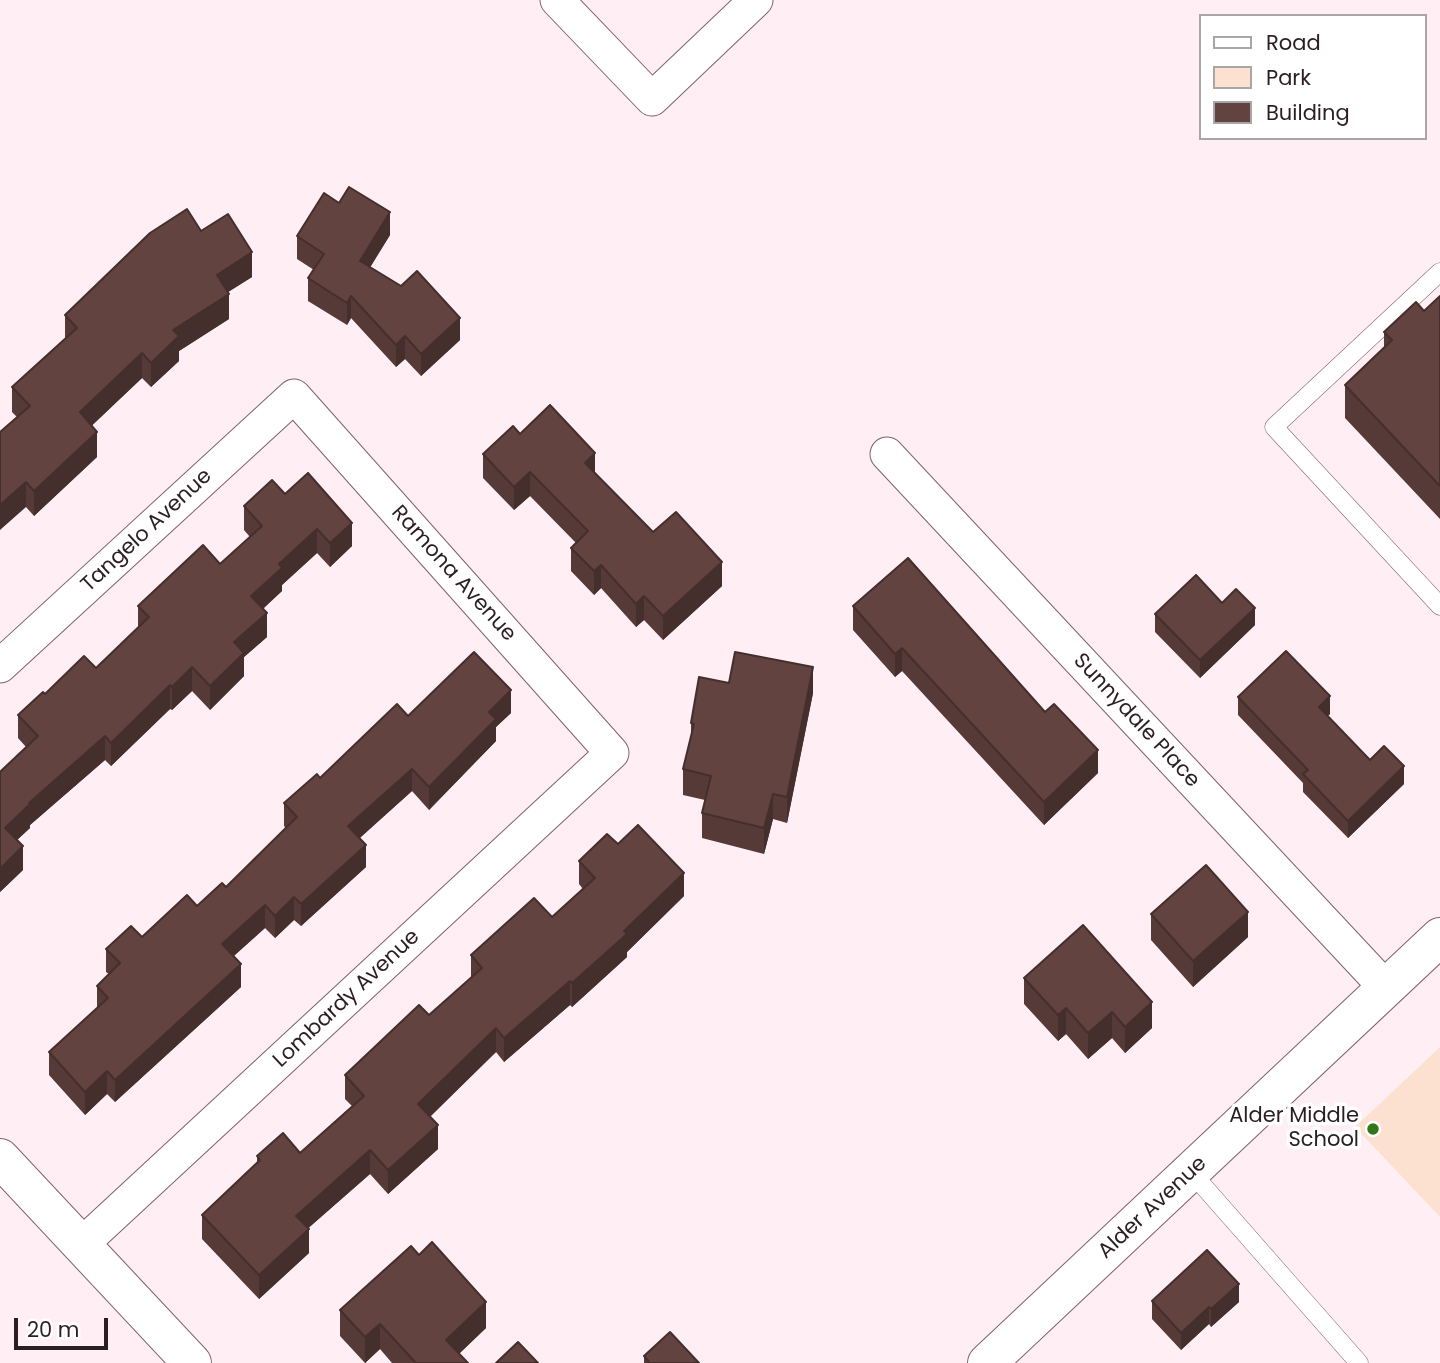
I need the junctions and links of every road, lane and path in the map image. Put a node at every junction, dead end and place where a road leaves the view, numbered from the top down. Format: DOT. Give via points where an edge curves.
graph roads {
  1 [pos="557,0"];
  2 [pos="756,0"];
  3 [pos="1440,272"];
  4 [pos="293,396"];
  5 [pos="887,454"];
  6 [pos="1440,606"];
  7 [pos="0,666"];
  8 [pos="612,753"];
  9 [pos="1440,937"];
  10 [pos="1386,988"];
  11 [pos="0,1158"];
  12 [pos="1191,1172"];
  13 [pos="81,1245"];
  14 [pos="192,1363"];
  15 [pos="987,1363"];
  16 [pos="1359,1363"];
  1 -- 2 [label="street" via="652,99"];
  3 -- 6 [label="lane" via="1274,427"];
  4 -- 7 [label="street, Tangelo Avenue"];
  4 -- 8 [label="street, Ramona Avenue"];
  5 -- 10 [label="street, Sunnydale Place"];
  8 -- 13 [label="street, Lombardy Avenue"];
  9 -- 10 [label="main road, Alder Avenue"];
  10 -- 12 [label="main road, Alder Avenue"];
  11 -- 13 [label="main road"];
  12 -- 15 [label="main road, Alder Avenue"];
  12 -- 16 [label="lane"];
  13 -- 14 [label="main road"];
}
